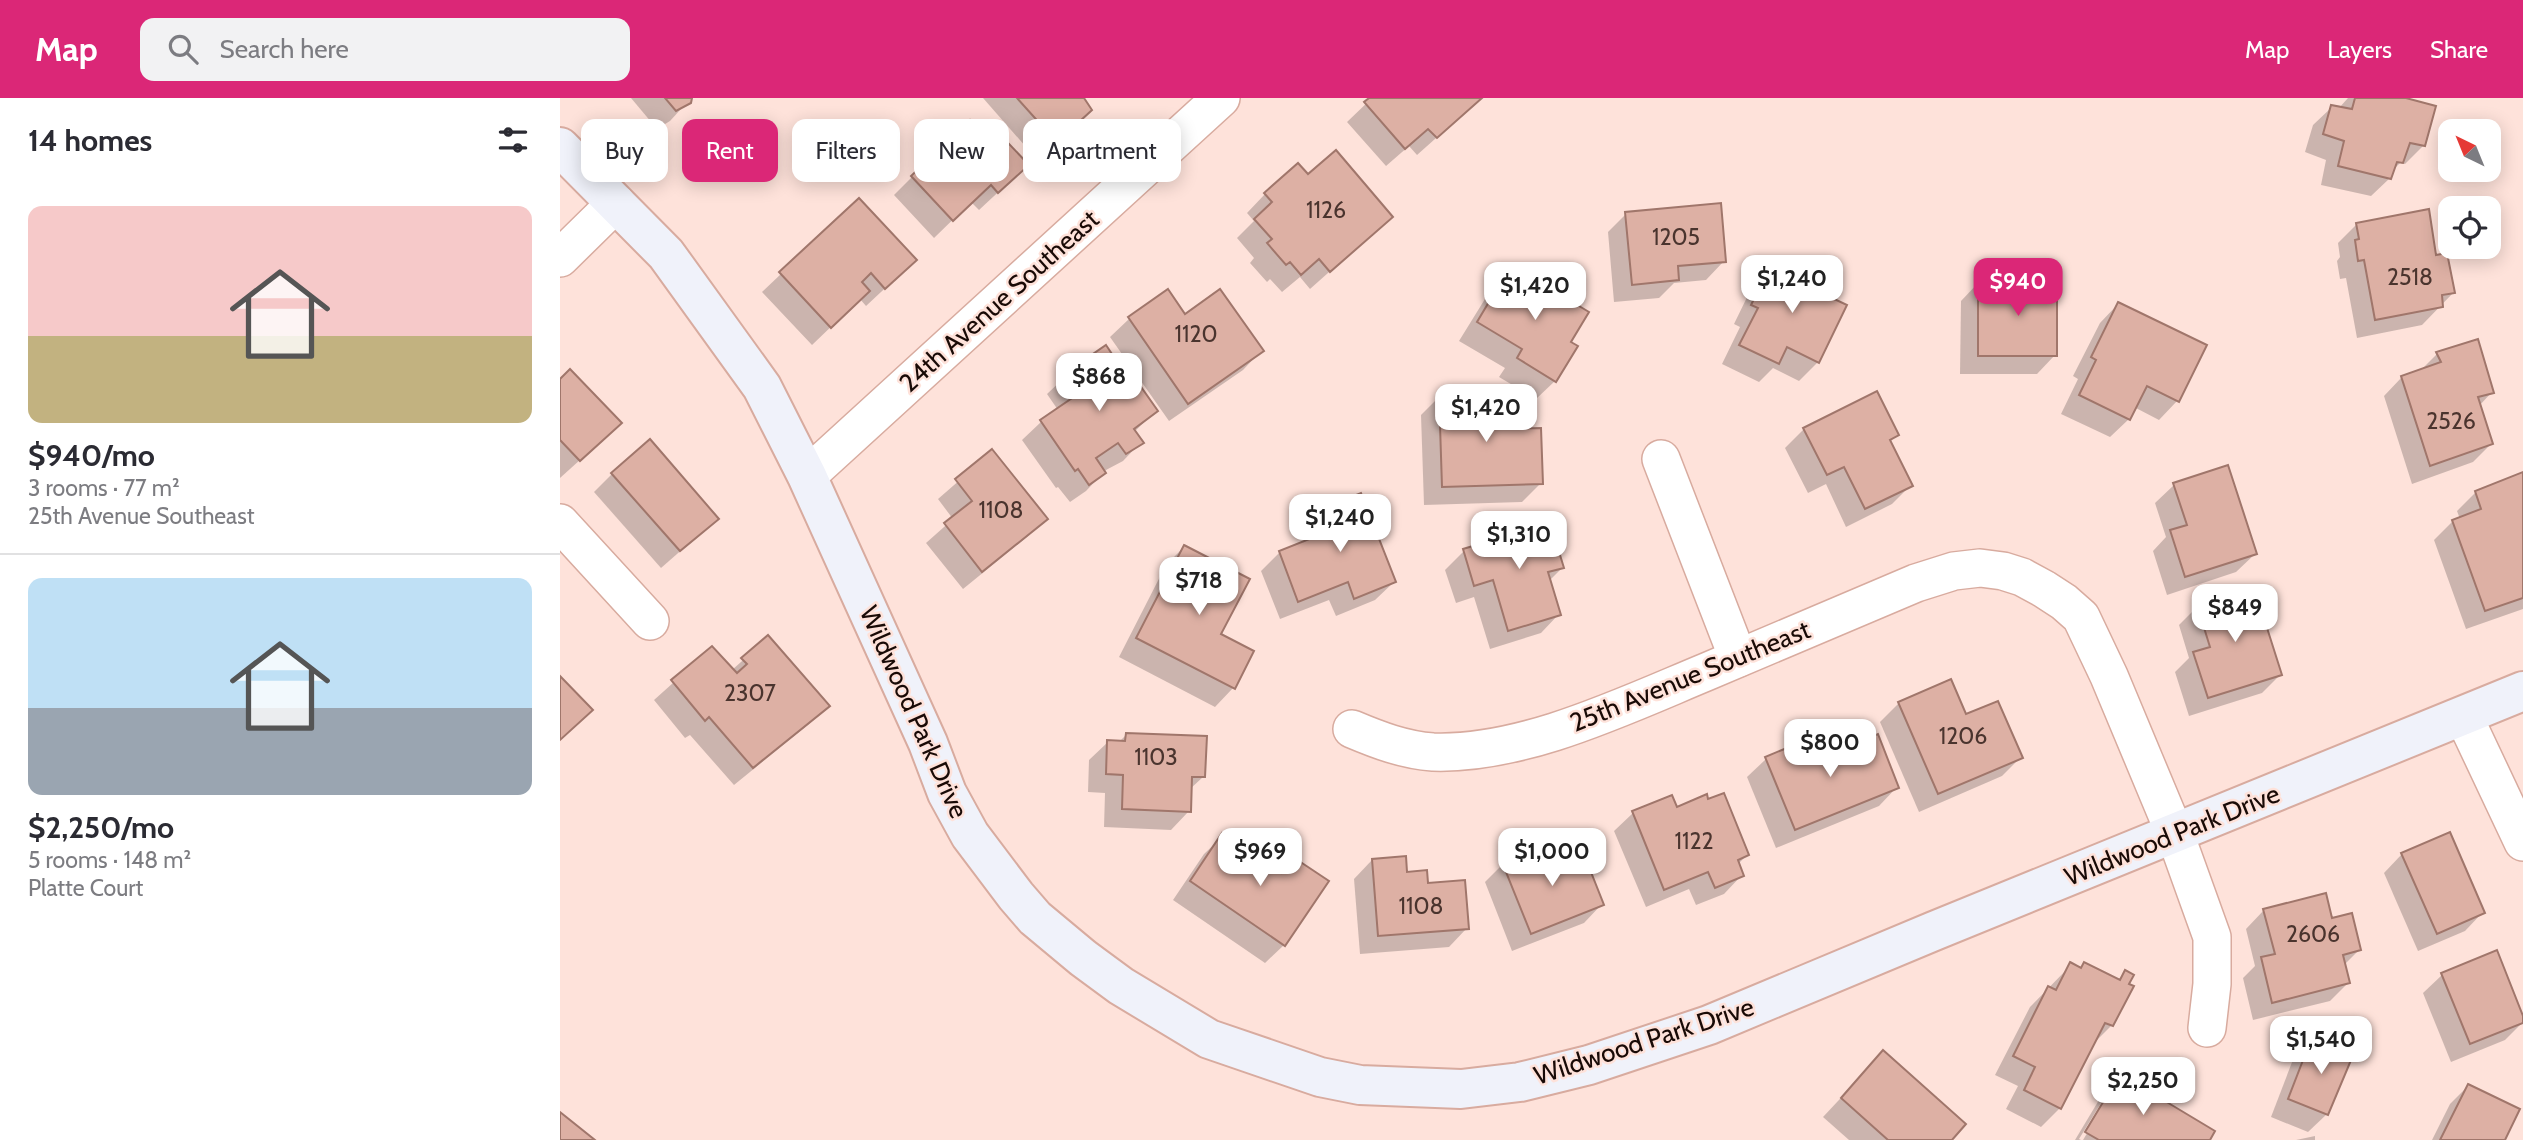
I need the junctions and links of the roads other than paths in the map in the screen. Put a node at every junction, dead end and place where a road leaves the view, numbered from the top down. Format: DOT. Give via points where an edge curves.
graph roads {
  1 [pos="1221,98"];
  2 [pos="560,146"];
  3 [pos="616,203"];
  4 [pos="560,258"];
  5 [pos="1661,459"];
  6 [pos="807,476"];
  7 [pos="560,523"];
  8 [pos="650,621"];
  9 [pos="1738,658"];
  10 [pos="2523,691"];
  11 [pos="2464,717"];
  12 [pos="1352,729"];
  13 [pos="2175,834"];
  14 [pos="2523,842"];
  15 [pos="2207,1028"];
  1 -- 6 [label="street, 24th Avenue Southeast"];
  2 -- 3 [label="street, Wildwood Park Drive"];
  3 -- 4 [label="street"];
  3 -- 6 [label="street, Wildwood Park Drive" via="666,254 733,345 762,387"];
  5 -- 9 [label="street"];
  6 -- 13 [label="street, Wildwood Park Drive" via="947,793 970,835 1016,897 1035,918 1121,986 1209,1039 1320,1077 1374,1086 1461,1088 1520,1082 1588,1065 1709,1026"];
  7 -- 8 [label="street"];
  9 -- 12 [label="street, 25th Avenue Southeast" via="1535,738 1433,752 1389,745"];
  9 -- 13 [label="street, 25th Avenue Southeast" via="1954,571 1980,568 2022,577 2081,617"];
  10 -- 11 [label="street, Wildwood Park Drive"];
  11 -- 13 [label="street, Wildwood Park Drive"];
  11 -- 14 [label="street"];
  13 -- 15 [label="street, 25th Avenue Southeast" via="2212,937"];
}
